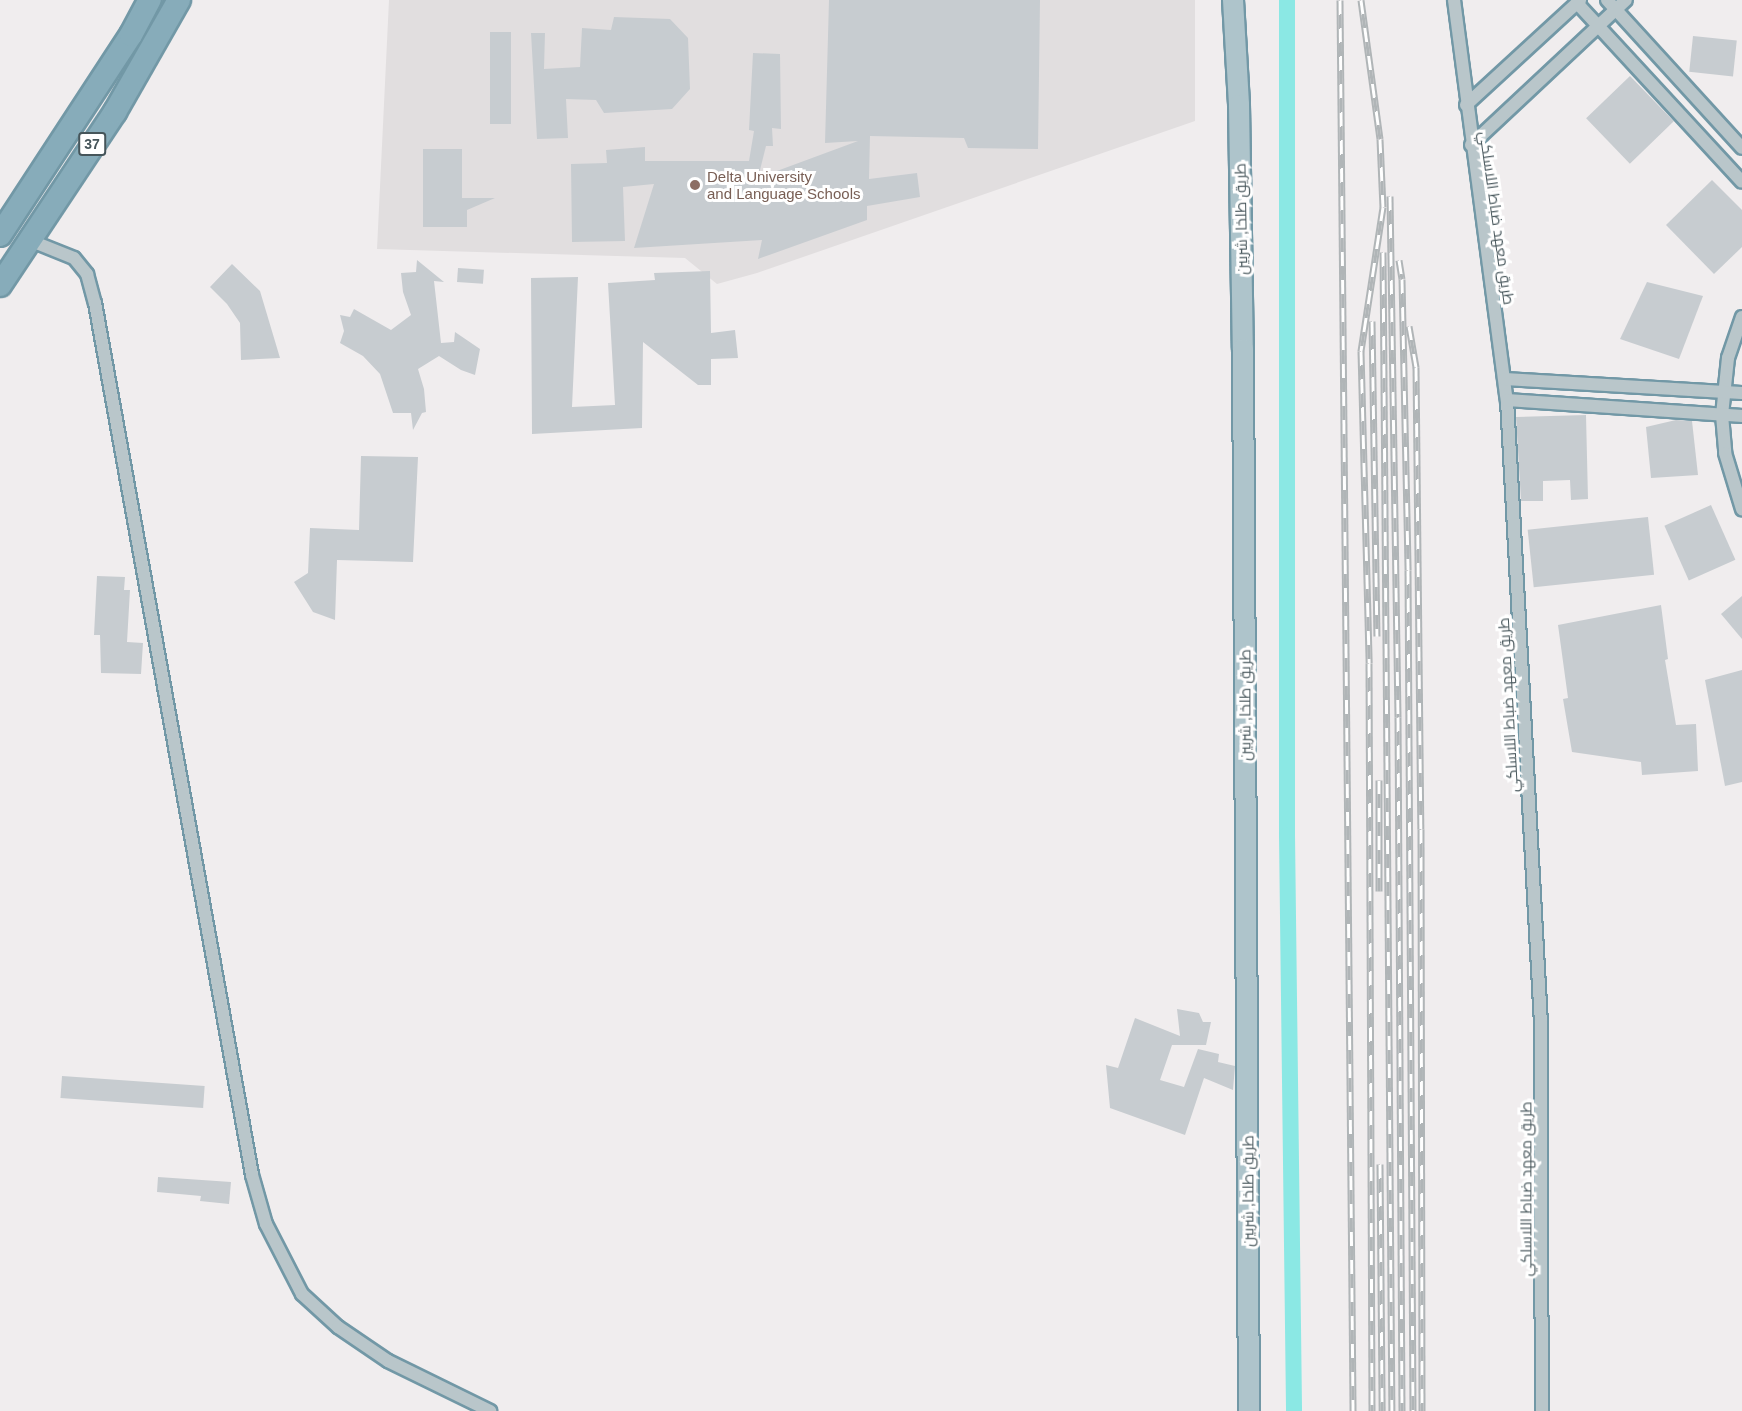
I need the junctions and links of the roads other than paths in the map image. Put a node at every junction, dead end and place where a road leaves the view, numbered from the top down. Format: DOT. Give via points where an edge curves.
graph roads {
  1 [pos="150,0"];
  2 [pos="179,0"];
  3 [pos="1233,0"];
  4 [pos="1454,0"];
  5 [pos="1626,0"];
  6 [pos="1579,1"];
  7 [pos="1611,5"];
  8 [pos="1598,26"];
  9 [pos="131,35"];
  10 [pos="150,50"];
  11 [pos="1466,105"];
  12 [pos="1471,146"];
  13 [pos="1742,148"];
  14 [pos="1742,182"];
  15 [pos="0,235"];
  16 [pos="28,240"];
  17 [pos="0,285"];
  18 [pos="1742,317"];
  19 [pos="1505,380"];
  20 [pos="1723,392"];
  21 [pos="1742,393"];
  22 [pos="1507,400"];
  23 [pos="1722,415"];
  24 [pos="1742,416"];
  25 [pos="1742,508"];
  26 [pos="490,1411"];
  27 [pos="1249,1411"];
  28 [pos="1542,1411"];
  1 -- 9 [label="highway, 37"];
  2 -- 10 [label="highway, 37"];
  3 -- 27 [label="main road, طريق طلخا, شربين" via="1239,105 1243,361"];
  4 -- 11 [label="street, طريق معهد ضباط اللاسلكي"];
  5 -- 7 [label="street"];
  6 -- 8 [label="street"];
  6 -- 11 [label="street"];
  7 -- 8 [label="street"];
  7 -- 13 [label="street"];
  8 -- 12 [label="street"];
  8 -- 14 [label="street"];
  9 -- 10 [label="highway"];
  9 -- 15 [label="highway, 37"];
  10 -- 16 [label="highway, 37" via="115,112"];
  11 -- 12 [label="street, طريق معهد ضباط اللاسلكي"];
  12 -- 19 [label="street, طريق معهد ضباط اللاسلكي"];
  16 -- 17 [label="highway, 37"];
  16 -- 26 [label="street" via="74,258 87,274 95,303 252,1174 266,1224 302,1294 338,1327 388,1361"];
  18 -- 20 [label="street" via="1728,358"];
  19 -- 20 [label="street"];
  19 -- 22 [label="street, طريق معهد ضباط اللاسلكي"];
  20 -- 21 [label="street"];
  20 -- 23 [label="street"];
  22 -- 23 [label="street"];
  22 -- 28 [label="street, طريق معهد ضباط اللاسلكي" via="1541,1023"];
  23 -- 24 [label="street"];
  23 -- 25 [label="street" via="1725,453"];
}
